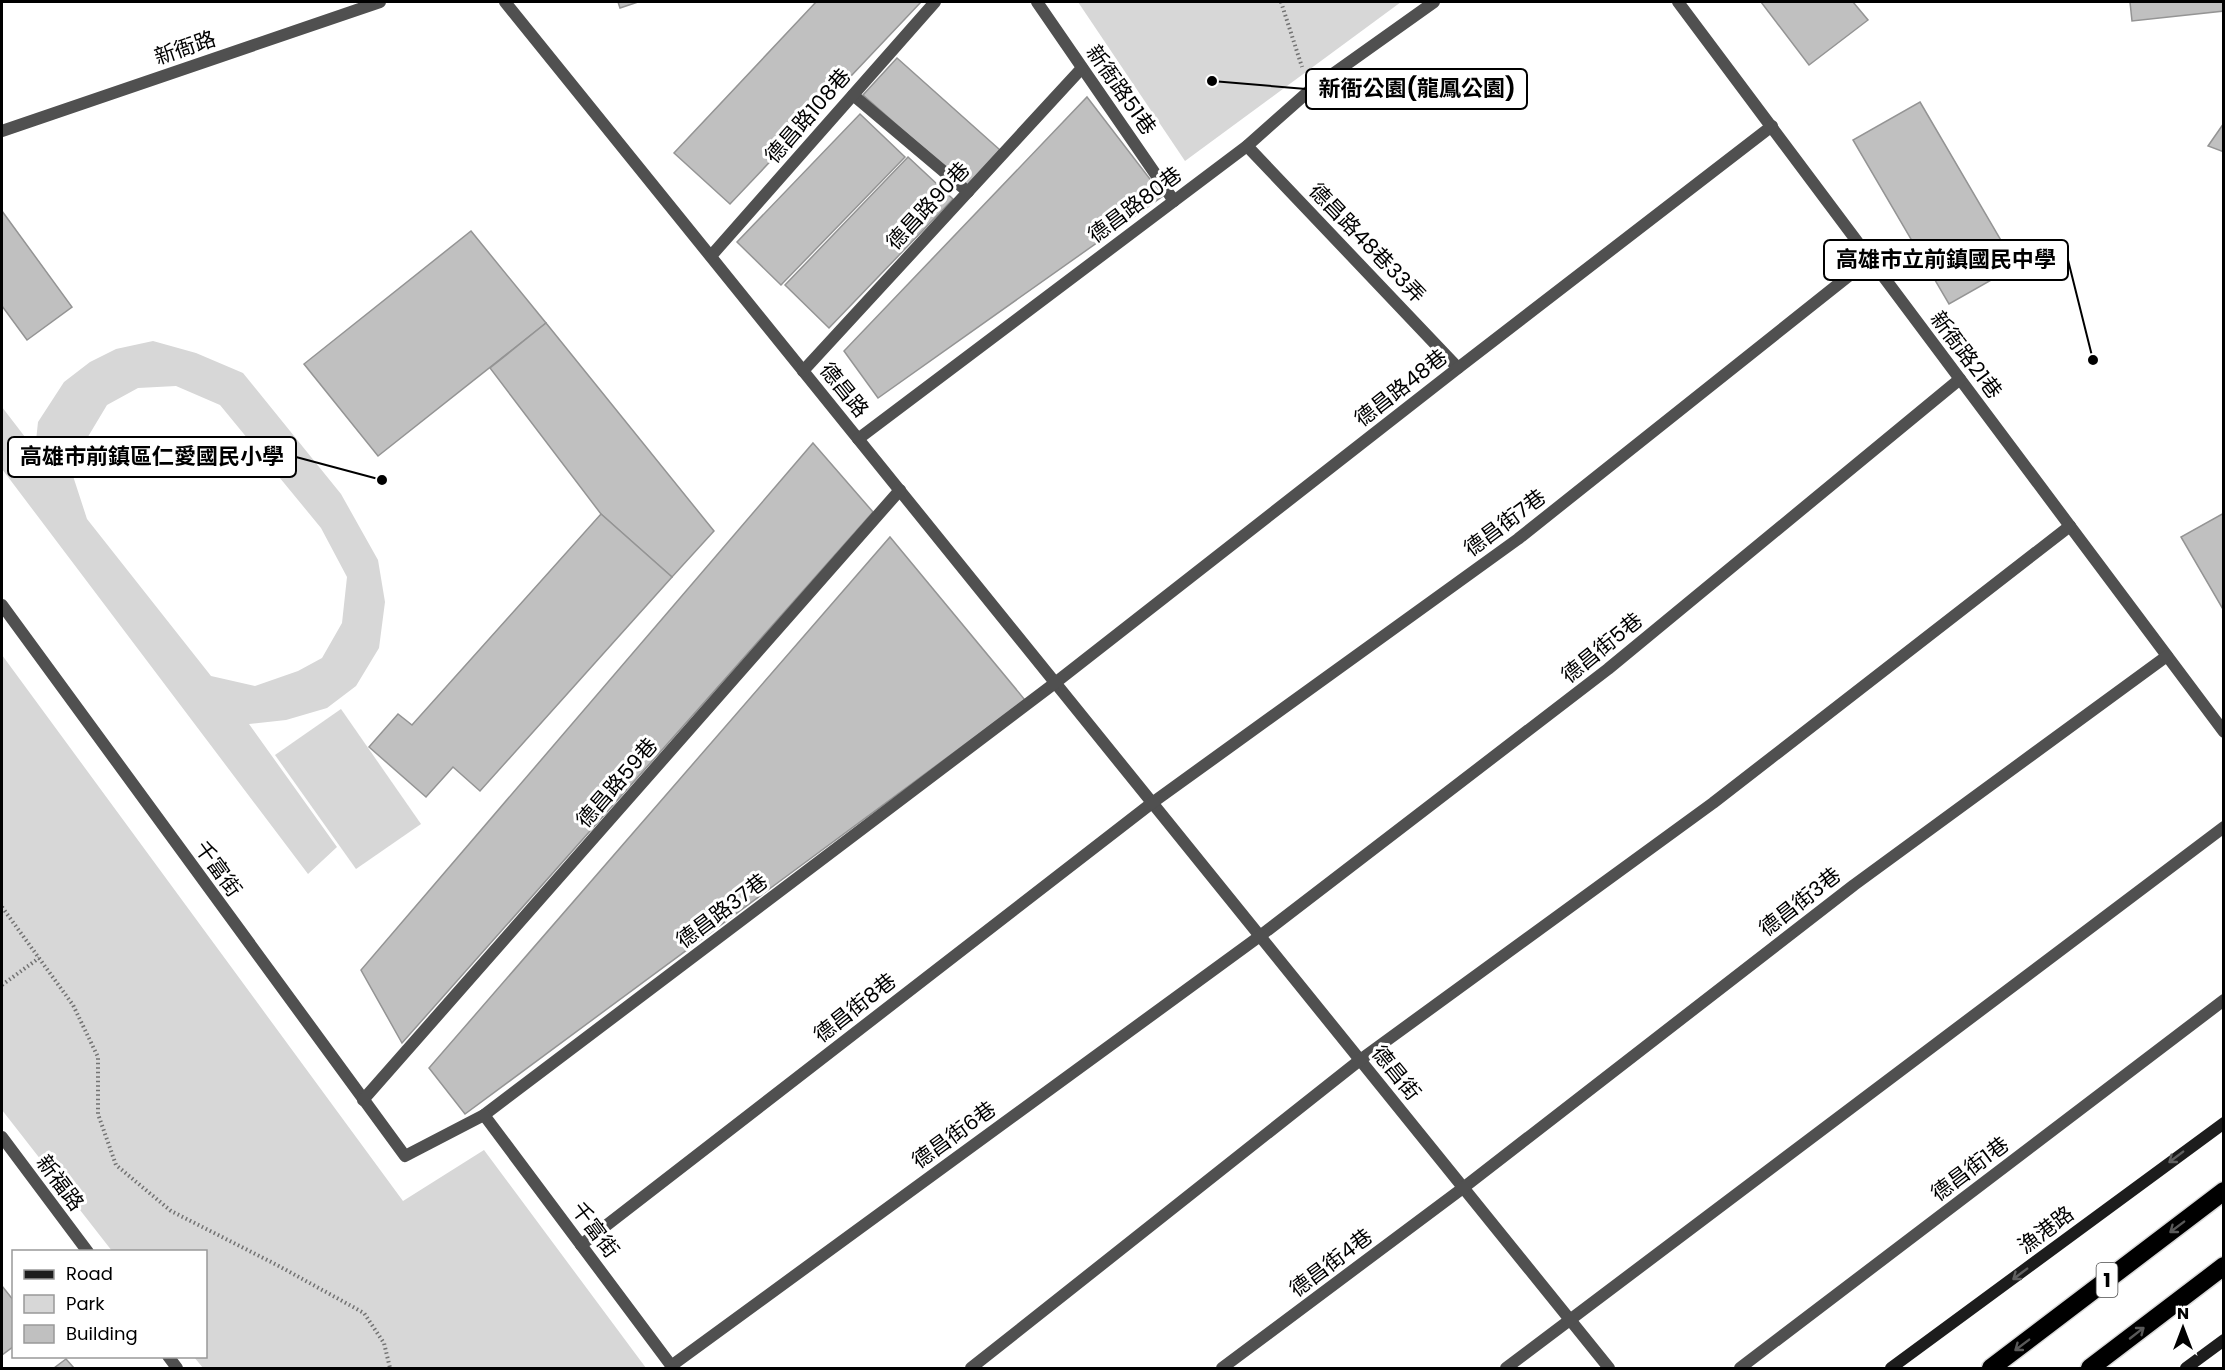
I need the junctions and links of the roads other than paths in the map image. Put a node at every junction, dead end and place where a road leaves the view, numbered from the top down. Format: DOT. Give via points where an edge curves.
graph roads {
  1 [pos="380,2"];
  2 [pos="505,2"];
  3 [pos="935,2"];
  4 [pos="1037,2"];
  5 [pos="1434,2"];
  6 [pos="1678,2"];
  7 [pos="1082,68"];
  8 [pos="853,95"];
  9 [pos="1772,126"];
  10 [pos="2,131"];
  11 [pos="1247,146"];
  12 [pos="968,192"];
  13 [pos="1174,201"];
  14 [pos="711,256"];
  15 [pos="1870,259"];
  16 [pos="1458,368"];
  17 [pos="803,371"];
  18 [pos="1960,379"];
  19 [pos="858,439"];
  20 [pos="900,490"];
  21 [pos="2070,526"];
  22 [pos="2,605"];
  23 [pos="2167,656"];
  24 [pos="1056,683"];
  25 [pos="2223,732"];
  26 [pos="1152,803"];
  27 [pos="2223,827"];
  28 [pos="1260,936"];
  29 [pos="2223,1000"];
  30 [pos="1360,1060"];
  31 [pos="363,1100"];
  32 [pos="484,1115"];
  33 [pos="2223,1123"];
  34 [pos="2,1137"];
  35 [pos="405,1156"];
  36 [pos="1463,1188"];
  37 [pos="2223,1191"];
  38 [pos="581,1245"];
  39 [pos="87,1250"];
  40 [pos="2223,1266"];
  41 [pos="1570,1320"];
  42 [pos="2223,1340"];
  43 [pos="672,1367"];
  44 [pos="971,1368"];
  45 [pos="1222,1368"];
  46 [pos="1506,1368"];
  47 [pos="1609,1368"];
  48 [pos="1740,1368"];
  49 [pos="1891,1368"];
  50 [pos="1991,1368"];
  51 [pos="2090,1368"];
  52 [pos="2186,1368"];
  1 -- 10 [label="street, 新衙路"];
  2 -- 14 [label="street, 德昌路"];
  3 -- 8 [label="street, 德昌路108巷"];
  4 -- 7 [label="street, 新衙路51巷"];
  5 -- 11 [label="street, 德昌路80巷" via="1309,91"];
  6 -- 9 [label="street, 新衙路21巷"];
  7 -- 12 [label="street, 德昌路90巷"];
  7 -- 13 [label="street, 新衙路51巷"];
  8 -- 12 [label="street"];
  8 -- 14 [label="street, 德昌路108巷"];
  9 -- 15 [label="street, 新衙路21巷"];
  9 -- 16 [label="street, 德昌路48巷"];
  11 -- 13 [label="street, 德昌路80巷"];
  11 -- 16 [label="street, 德昌路48巷33弄"];
  12 -- 17 [label="street, 德昌路90巷"];
  13 -- 19 [label="street, 德昌路80巷"];
  14 -- 17 [label="street, 德昌路"];
  15 -- 18 [label="street, 新衙路21巷"];
  15 -- 26 [label="street, 德昌街7巷" via="1518,539"];
  16 -- 24 [label="street, 德昌路48巷"];
  17 -- 19 [label="street, 德昌路"];
  18 -- 21 [label="street, 新衙路21巷"];
  18 -- 28 [label="street, 德昌街5巷" via="1608,669"];
  19 -- 20 [label="street, 德昌路"];
  20 -- 24 [label="street, 德昌路"];
  20 -- 31 [label="street, 德昌路59巷"];
  21 -- 23 [label="street, 新衙路21巷"];
  21 -- 30 [label="street" via="1713,803"];
  22 -- 31 [label="street, 千富街"];
  23 -- 25 [label="street, 新衙路21巷"];
  23 -- 36 [label="street, 德昌街3巷" via="1854,885"];
  24 -- 26 [label="street, 德昌路"];
  24 -- 32 [label="street, 德昌路37巷"];
  26 -- 28 [label="street, 德昌街"];
  26 -- 38 [label="street, 德昌街8巷"];
  27 -- 41 [label="street"];
  28 -- 30 [label="street, 德昌街"];
  28 -- 43 [label="street, 德昌街6巷"];
  29 -- 48 [label="street, 德昌街1巷"];
  30 -- 36 [label="street, 德昌街"];
  30 -- 44 [label="street"];
  31 -- 35 [label="street, 千富街"];
  32 -- 35 [label="street, 德昌路37巷"];
  32 -- 38 [label="street, 千富街"];
  33 -- 49 [label="street, 漁港路, one-way"];
  34 -- 39 [label="street, 新福路"];
  36 -- 41 [label="street, 德昌街"];
  36 -- 45 [label="street, 德昌街4巷"];
  37 -- 50 [label="highway, 1, one-way"];
  38 -- 43 [label="street, 千富街"];
  51 -- 40 [label="highway, one-way"];
  41 -- 46 [label="street"];
  41 -- 47 [label="street, 德昌街"];
  42 -- 52 [label="street"];
}
